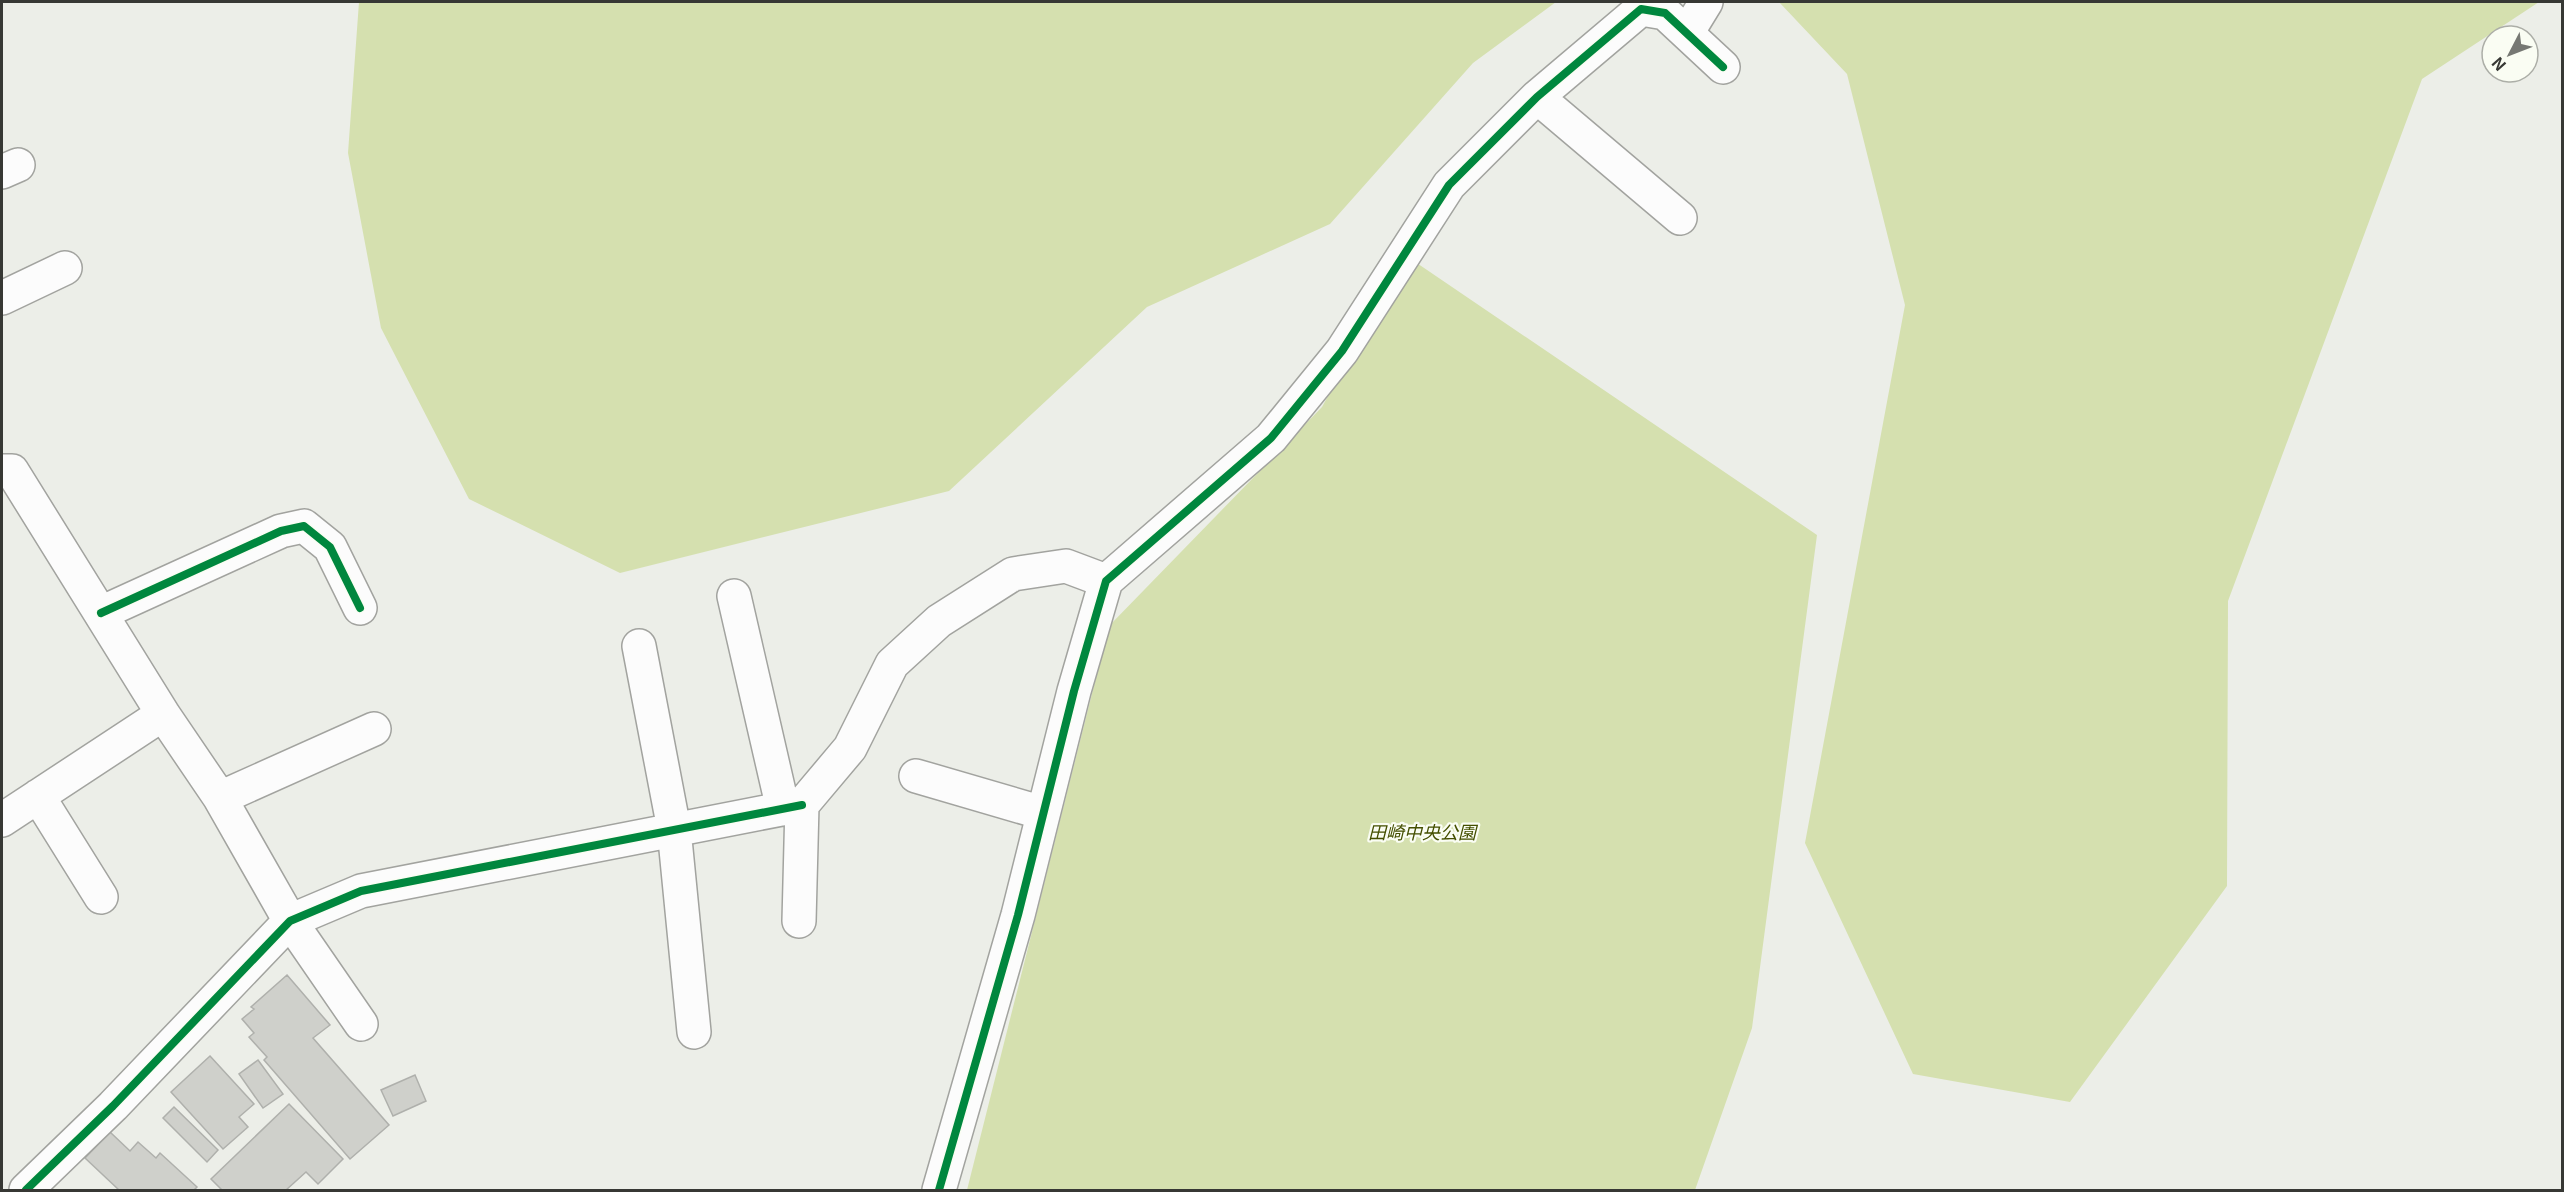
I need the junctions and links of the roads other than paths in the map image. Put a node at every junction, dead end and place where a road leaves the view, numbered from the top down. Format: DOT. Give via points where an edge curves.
graph roads {
  1 [pos="1706,2"];
  2 [pos="1687,33"];
  3 [pos="1723,67"];
  4 [pos="1537,97"];
  5 [pos="1680,218"];
  6 [pos="65,268"];
  7 [pos="2,298"];
  8 [pos="5,464"];
  9 [pos="1106,581"];
  10 [pos="735,596"];
  11 [pos="360,608"];
  12 [pos="101,613"];
  13 [pos="639,645"];
  14 [pos="163,714"];
  15 [pos="374,729"];
  16 [pos="916,776"];
  17 [pos="38,796"];
  18 [pos="220,798"];
  19 [pos="792,807"];
  20 [pos="1043,813"];
  21 [pos="2,820"];
  22 [pos="674,829"];
  23 [pos="101,897"];
  24 [pos="290,921"];
  25 [pos="799,921"];
  26 [pos="361,1024"];
  27 [pos="694,1032"];
  28 [pos="26,1191"];
  29 [pos="939,1191"];
  1 -- 2 [label="street"];
  2 -- 3 [label="street"];
  2 -- 4 [label="street" via="1665,13 1641,9"];
  4 -- 5 [label="street"];
  4 -- 9 [label="street" via="1449,185 1342,351 1271,438"];
  6 -- 7 [label="street"];
  8 -- 12 [label="street"];
  9 -- 19 [label="street" via="1066,566 1013,574 939,621 892,664 850,748"];
  9 -- 20 [label="street"];
  10 -- 19 [label="street"];
  11 -- 12 [label="street" via="330,547 304,526 281,531"];
  12 -- 14 [label="street"];
  13 -- 22 [label="street"];
  14 -- 17 [label="street"];
  14 -- 18 [label="street"];
  15 -- 18 [label="street"];
  16 -- 20 [label="street"];
  17 -- 21 [label="street"];
  17 -- 23 [label="street"];
  18 -- 24 [label="street"];
  19 -- 22 [label="street"];
  19 -- 25 [label="street"];
  20 -- 29 [label="street"];
  22 -- 24 [label="street" via="361,891"];
  22 -- 27 [label="street"];
  24 -- 26 [label="street"];
  24 -- 28 [label="street" via="183,1035"];
}
